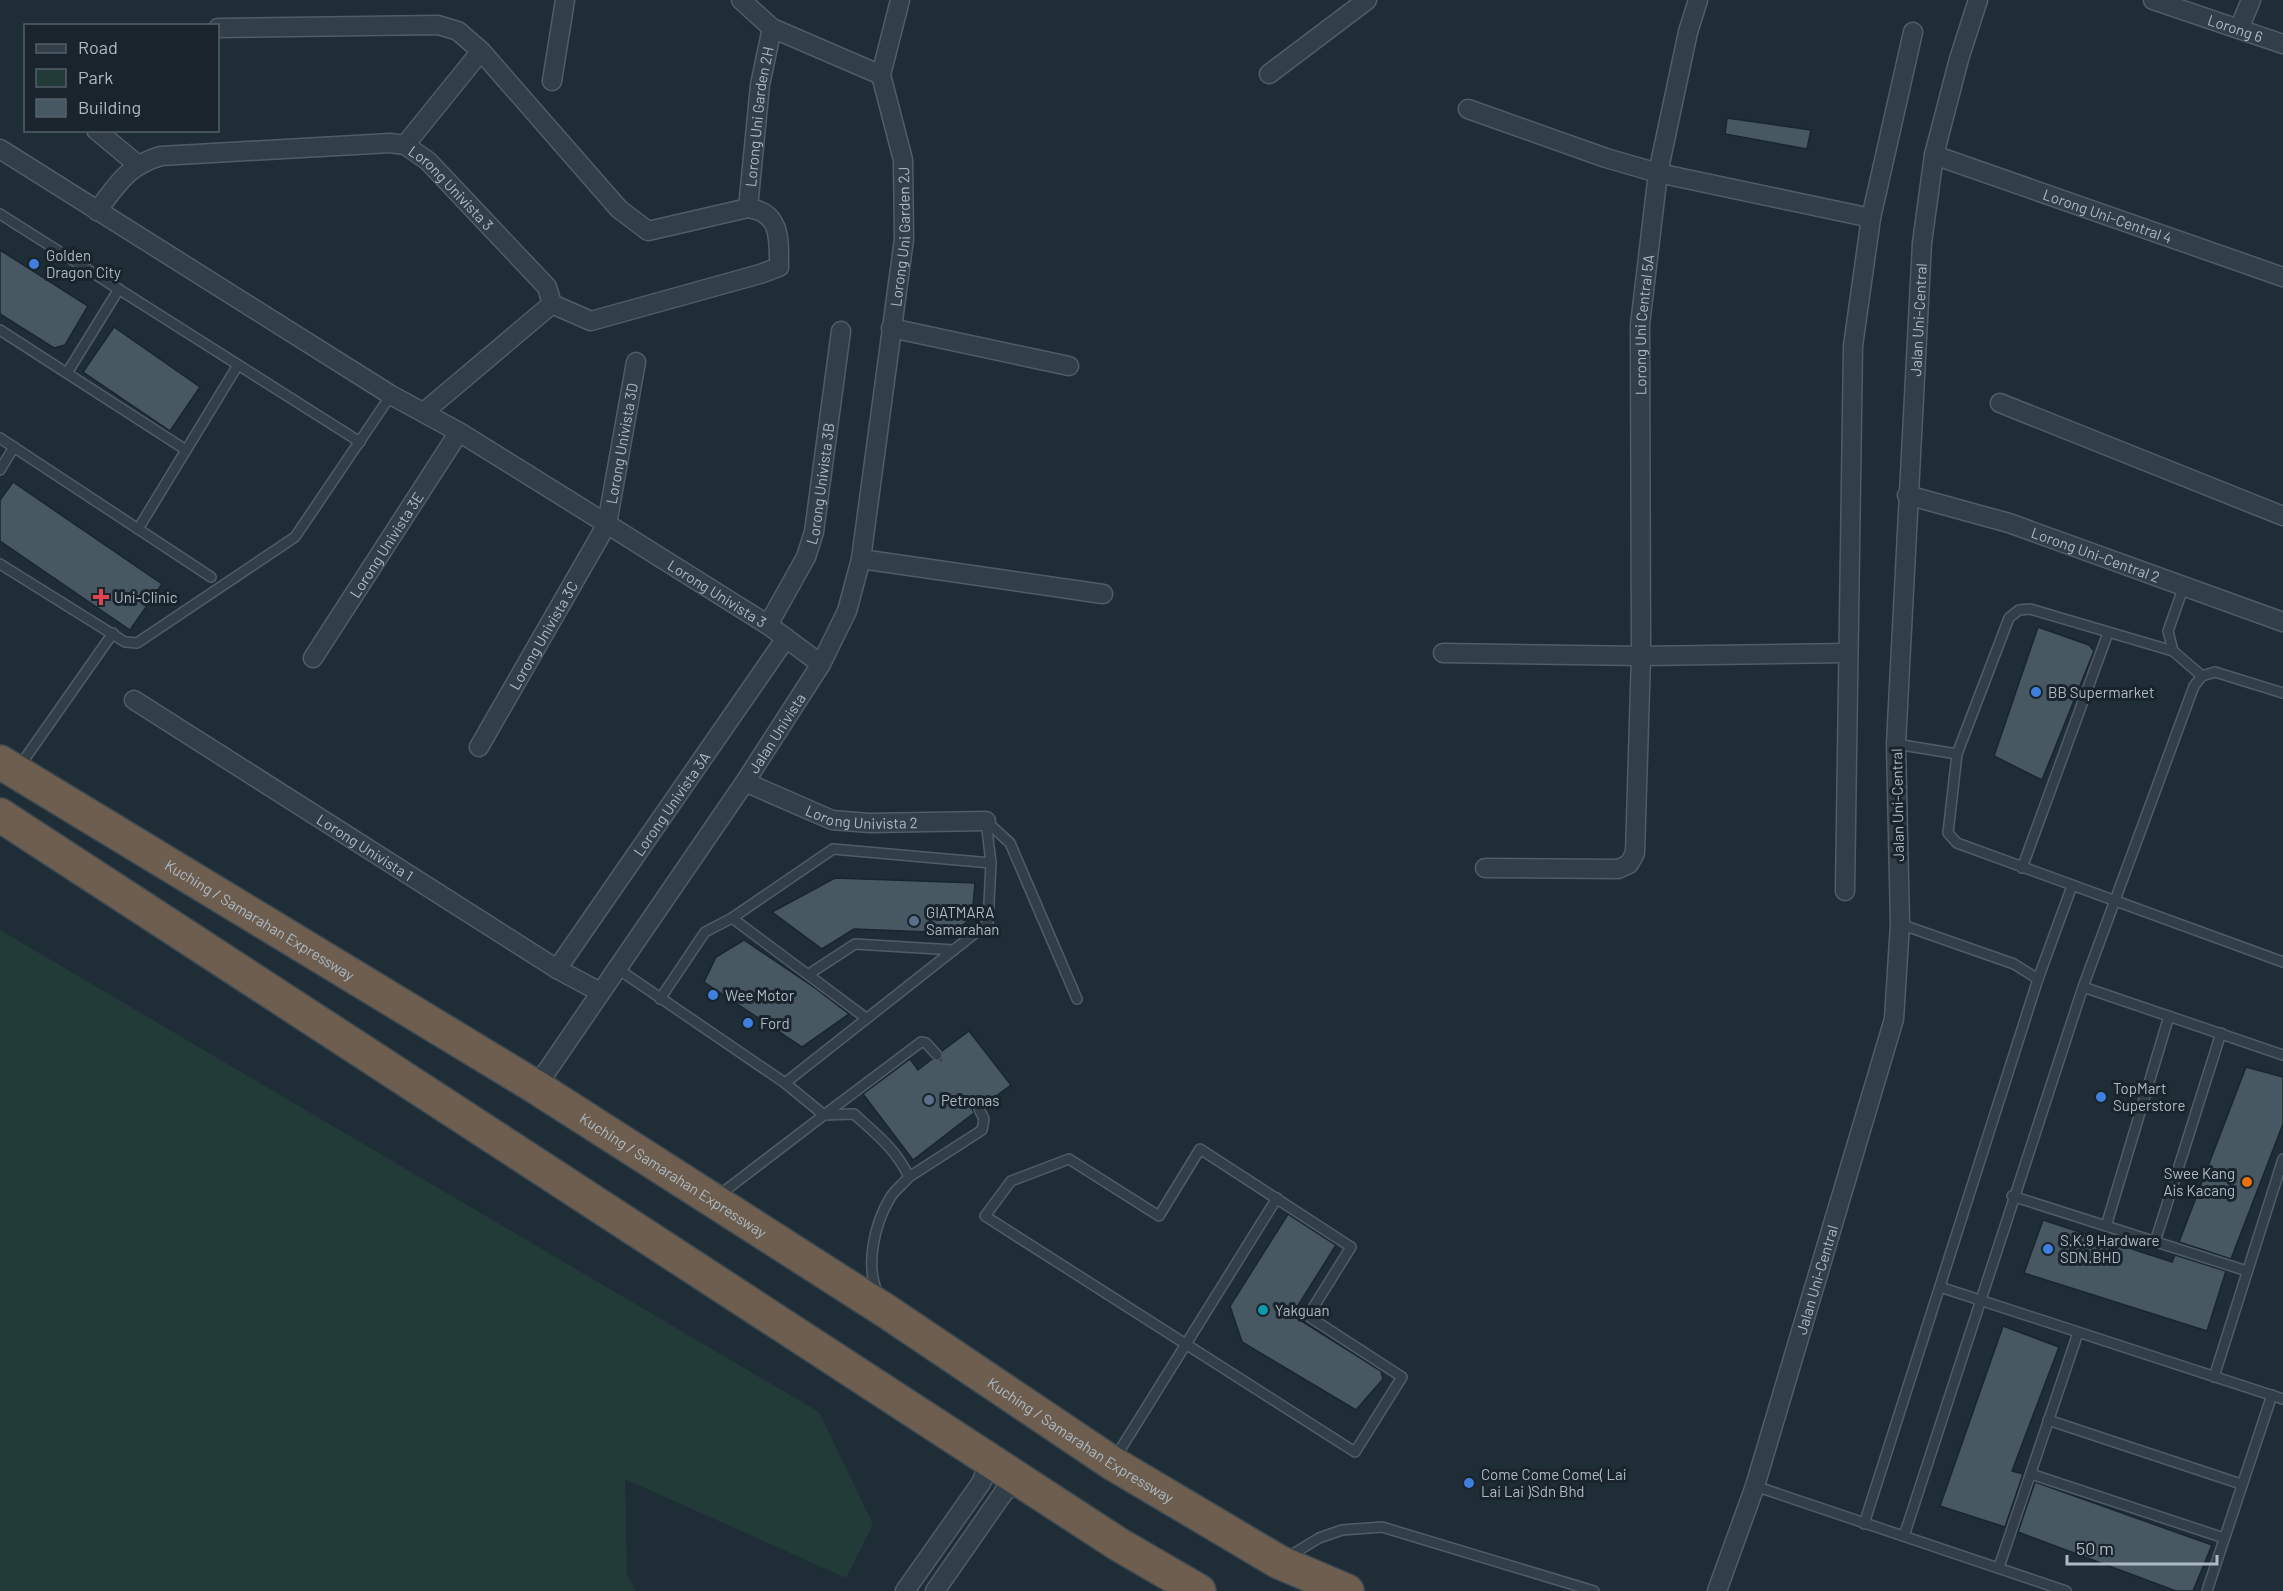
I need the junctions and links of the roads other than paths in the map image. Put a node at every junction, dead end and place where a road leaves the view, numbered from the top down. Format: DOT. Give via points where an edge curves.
graph roads {
  1 [pos="565,0"];
  2 [pos="741,0"];
  3 [pos="900,0"];
  4 [pos="1367,0"];
  5 [pos="1698,0"];
  6 [pos="1978,0"];
  7 [pos="2153,0"];
  8 [pos="2251,0"];
  9 [pos="219,28"];
  10 [pos="772,28"];
  11 [pos="2239,29"];
  12 [pos="1912,32"];
  13 [pos="2283,44"];
  14 [pos="481,51"];
  15 [pos="1269,74"];
  16 [pos="880,75"];
  17 [pos="552,81"];
  18 [pos="1468,109"];
  19 [pos="98,132"];
  20 [pos="405,145"];
  21 [pos="0,149"];
  22 [pos="1934,155"];
  23 [pos="138,165"];
  24 [pos="1658,173"];
  25 [pos="748,208"];
  26 [pos="97,211"];
  27 [pos="0,214"];
  28 [pos="1871,218"];
  29 [pos="2283,277"];
  30 [pos="118,289"];
  31 [pos="552,304"];
  32 [pos="891,328"];
  33 [pos="0,330"];
  34 [pos="841,331"];
  35 [pos="636,362"];
  36 [pos="238,365"];
  37 [pos="1069,366"];
  38 [pos="67,373"];
  39 [pos="391,395"];
  40 [pos="2000,403"];
  41 [pos="424,412"];
  42 [pos="459,432"];
  43 [pos="0,438"];
  44 [pos="360,442"];
  45 [pos="14,447"];
  46 [pos="186,450"];
  47 [pos="0,470"];
  48 [pos="1907,495"];
  49 [pos="2283,516"];
  50 [pos="607,524"];
  51 [pos="138,529"];
  52 [pos="861,558"];
  53 [pos="0,564"];
  54 [pos="211,577"];
  55 [pos="2184,586"];
  56 [pos="1103,594"];
  57 [pos="2283,622"];
  58 [pos="768,625"];
  59 [pos="113,633"];
  60 [pos="2108,633"];
  61 [pos="786,638"];
  62 [pos="2173,651"];
  63 [pos="1443,653"];
  64 [pos="1847,653"];
  65 [pos="1641,656"];
  66 [pos="313,658"];
  67 [pos="821,664"];
  68 [pos="2202,676"];
  69 [pos="2283,693"];
  70 [pos="134,700"];
  71 [pos="1896,744"];
  72 [pos="479,747"];
  73 [pos="1957,754"];
  74 [pos="8,767"];
  75 [pos="745,782"];
  76 [pos="0,816"];
  77 [pos="986,820"];
  78 [pos="991,863"];
  79 [pos="1485,868"];
  80 [pos="2022,868"];
  81 [pos="2072,886"];
  82 [pos="1845,891"];
  83 [pos="2115,903"];
  84 [pos="732,918"];
  85 [pos="1900,924"];
  86 [pos="954,950"];
  87 [pos="2283,962"];
  88 [pos="557,969"];
  89 [pos="618,969"];
  90 [pos="809,974"];
  91 [pos="2038,979"];
  92 [pos="2083,987"];
  93 [pos="600,992"];
  94 [pos="660,999"];
  95 [pos="1077,999"];
  96 [pos="2169,1016"];
  97 [pos="866,1018"];
  98 [pos="2221,1033"];
  99 [pos="938,1055"];
  100 [pos="2283,1055"];
  101 [pos="785,1083"];
  102 [pos="536,1087"];
  103 [pos="979,1109"];
  104 [pos="824,1115"];
  105 [pos="2283,1159"];
  106 [pos="909,1177"];
  107 [pos="2013,1196"];
  108 [pos="1277,1198"];
  109 [pos="712,1201"];
  110 [pos="2106,1226"];
  111 [pos="2155,1242"];
  112 [pos="2247,1270"];
  113 [pos="1940,1287"];
  114 [pos="1980,1299"];
  115 [pos="886,1311"];
  116 [pos="2078,1333"];
  117 [pos="1186,1343"];
  118 [pos="2214,1377"];
  119 [pos="2272,1395"];
  120 [pos="2283,1399"];
  121 [pos="2048,1420"];
  122 [pos="990,1461"];
  123 [pos="1112,1463"];
  124 [pos="2031,1474"];
  125 [pos="1021,1479"];
  126 [pos="2241,1484"];
  127 [pos="1755,1486"];
  128 [pos="1864,1524"];
  129 [pos="1904,1536"];
  130 [pos="2224,1538"];
  131 [pos="1279,1562"];
  132 [pos="1999,1567"];
  133 [pos="905,1591"];
  134 [pos="935,1591"];
  135 [pos="1199,1591"];
  136 [pos="1347,1591"];
  137 [pos="1594,1591"];
  138 [pos="1717,1591"];
  139 [pos="2066,1591"];
  140 [pos="2207,1591"];
  1 -- 17 [label="street"];
  2 -- 10 [label="street"];
  3 -- 16 [label="street"];
  4 -- 15 [label="street"];
  5 -- 24 [label="street, Lorong Uni Central 5A"];
  6 -- 22 [label="street, Jalan Uni-Central"];
  7 -- 11 [label="street, Lorong 6"];
  8 -- 11 [label="street"];
  9 -- 14 [label="street" via="438,25 458,31"];
  10 -- 16 [label="street"];
  10 -- 25 [label="street, Lorong Uni Garden 2H" via="760,84"];
  11 -- 13 [label="street, Lorong 6"];
  12 -- 28 [label="street"];
  14 -- 20 [label="street"];
  14 -- 25 [label="street" via="619,209 648,231"];
  16 -- 32 [label="street, Lorong Uni Garden 2J" via="903,160 904,238"];
  18 -- 24 [label="street"];
  19 -- 23 [label="street"];
  20 -- 23 [label="street, Lorong Univista 3" via="390,142 161,156"];
  20 -- 31 [label="street, Lorong Univista 3" via="428,161 547,286"];
  21 -- 26 [label="street, Lorong Univista 3"];
  22 -- 29 [label="street, Lorong Uni-Central 4"];
  22 -- 48 [label="street, Jalan Uni-Central" via="1922,243"];
  23 -- 26 [label="street, Lorong Univista 3" via="127,172"];
  24 -- 28 [label="street"];
  24 -- 65 [label="street, Lorong Uni Central 5A" via="1640,325"];
  25 -- 31 [label="street" via="762,210 773,219 779,267 591,321"];
  26 -- 39 [label="street, Lorong Univista 3"];
  27 -- 30 [label="lane"];
  28 -- 64 [label="street" via="1852,346"];
  30 -- 36 [label="lane"];
  30 -- 38 [label="lane"];
  31 -- 41 [label="street"];
  32 -- 37 [label="street"];
  32 -- 52 [label="street, Jalan Univista"];
  33 -- 38 [label="lane"];
  34 -- 58 [label="street, Lorong Univista 3B" via="814,532 806,557"];
  35 -- 50 [label="street, Lorong Univista 3D"];
  36 -- 44 [label="lane"];
  36 -- 46 [label="lane"];
  38 -- 46 [label="lane"];
  39 -- 41 [label="street, Lorong Univista 3"];
  39 -- 44 [label="lane"];
  40 -- 49 [label="street"];
  41 -- 42 [label="street, Lorong Univista 3"];
  42 -- 50 [label="street, Lorong Univista 3"];
  42 -- 66 [label="street, Lorong Univista 3E"];
  43 -- 45 [label="lane"];
  44 -- 59 [label="lane" via="288,543 137,643 125,642"];
  45 -- 47 [label="lane"];
  45 -- 51 [label="lane"];
  46 -- 51 [label="lane"];
  48 -- 55 [label="street, Lorong Uni-Central 2" via="2009,523"];
  48 -- 71 [label="street, Jalan Uni-Central"];
  50 -- 58 [label="street, Lorong Univista 3"];
  50 -- 72 [label="street, Lorong Univista 3C"];
  51 -- 54 [label="lane"];
  52 -- 56 [label="street"];
  52 -- 67 [label="street, Jalan Univista" via="847,611"];
  53 -- 59 [label="lane"];
  55 -- 57 [label="street, Lorong Uni-Central 2"];
  55 -- 62 [label="lane" via="2168,631"];
  58 -- 61 [label="street, Lorong Univista 3"];
  59 -- 74 [label="lane"];
  60 -- 62 [label="lane"];
  60 -- 73 [label="lane" via="2030,609 2019,610 2009,618"];
  60 -- 80 [label="lane"];
  61 -- 67 [label="street, Lorong Univista 3"];
  61 -- 88 [label="street, Lorong Univista 3A"];
  62 -- 68 [label="lane"];
  63 -- 65 [label="street"];
  64 -- 65 [label="street"];
  64 -- 82 [label="street"];
  65 -- 79 [label="street, Lorong Uni Central 5A" via="1635,853 1629,864 1618,869"];
  67 -- 75 [label="street, Jalan Univista"];
  68 -- 69 [label="lane" via="2215,672"];
  68 -- 83 [label="lane" via="2194,686"];
  70 -- 88 [label="street, Lorong Univista 1"];
  71 -- 73 [label="lane"];
  71 -- 85 [label="street, Jalan Uni-Central"];
  73 -- 80 [label="lane" via="1948,833 1957,843"];
  74 -- 102 [label="highway, Kuching / Samarahan Expressway"];
  75 -- 77 [label="street, Lorong Univista 2" via="832,820"];
  75 -- 89 [label="street, Jalan Univista"];
  76 -- 122 [label="highway"];
  77 -- 78 [label="lane"];
  77 -- 95 [label="lane" via="1010,843"];
  78 -- 84 [label="lane" via="833,849"];
  78 -- 86 [label="lane" via="988,923"];
  80 -- 81 [label="lane"];
  81 -- 83 [label="lane"];
  81 -- 91 [label="lane"];
  83 -- 87 [label="lane"];
  83 -- 92 [label="lane"];
  84 -- 90 [label="lane"];
  84 -- 94 [label="lane" via="705,932"];
  85 -- 91 [label="lane" via="2014,964"];
  85 -- 127 [label="street, Jalan Uni-Central" via="1894,1018 1885,1058"];
  86 -- 90 [label="lane" via="855,944"];
  86 -- 97 [label="lane"];
  88 -- 93 [label="street, Lorong Univista 1"];
  89 -- 93 [label="street, Jalan Univista"];
  89 -- 94 [label="lane"];
  90 -- 97 [label="lane"];
  91 -- 113 [label="lane"];
  92 -- 96 [label="lane"];
  92 -- 107 [label="lane"];
  93 -- 102 [label="street, Jalan Univista"];
  94 -- 101 [label="lane"];
  96 -- 98 [label="lane"];
  96 -- 110 [label="lane"];
  97 -- 101 [label="lane"];
  98 -- 100 [label="lane"];
  98 -- 111 [label="lane"];
  99 -- 104 [label="lane" via="921,1042"];
  101 -- 104 [label="lane"];
  102 -- 109 [label="highway, Kuching / Samarahan Expressway"];
  103 -- 106 [label="lane" via="984,1119 982,1130"];
  104 -- 106 [label="lane" via="854,1114 888,1143"];
  104 -- 109 [label="lane"];
  105 -- 112 [label="lane"];
  106 -- 115 [label="lane" via="890,1198 874,1239 871,1280"];
  107 -- 110 [label="lane"];
  107 -- 114 [label="lane"];
  108 -- 117 [label="lane"];
  108 -- 117 [label="lane" via="1351,1247 1308,1316 1402,1377 1354,1452"];
  108 -- 117 [label="lane" via="1200,1149 1159,1216 1069,1159 1011,1181 985,1216"];
  109 -- 115 [label="highway, Kuching / Samarahan Expressway"];
  110 -- 111 [label="lane"];
  111 -- 112 [label="lane"];
  112 -- 118 [label="lane"];
  113 -- 114 [label="lane"];
  113 -- 128 [label="lane"];
  114 -- 116 [label="lane"];
  114 -- 129 [label="lane"];
  115 -- 123 [label="highway, Kuching / Samarahan Expressway"];
  116 -- 118 [label="lane"];
  116 -- 121 [label="lane"];
  117 -- 123 [label="lane"];
  118 -- 119 [label="lane"];
  119 -- 120 [label="lane"];
  119 -- 126 [label="lane"];
  121 -- 124 [label="lane"];
  121 -- 126 [label="lane"];
  122 -- 125 [label="highway"];
  122 -- 133 [label="street" via="981,1483"];
  123 -- 131 [label="highway, Kuching / Samarahan Expressway"];
  124 -- 130 [label="lane"];
  124 -- 132 [label="lane"];
  125 -- 134 [label="street" via="1004,1492"];
  125 -- 135 [label="highway" via="1118,1544"];
  126 -- 130 [label="lane"];
  127 -- 128 [label="lane"];
  127 -- 138 [label="street, Jalan Uni-Central"];
  128 -- 129 [label="lane"];
  129 -- 132 [label="lane"];
  130 -- 140 [label="lane"];
  131 -- 136 [label="highway, Kuching / Samarahan Expressway"];
  131 -- 137 [label="lane" via="1319,1538 1382,1527"];
  132 -- 139 [label="lane"];
}
